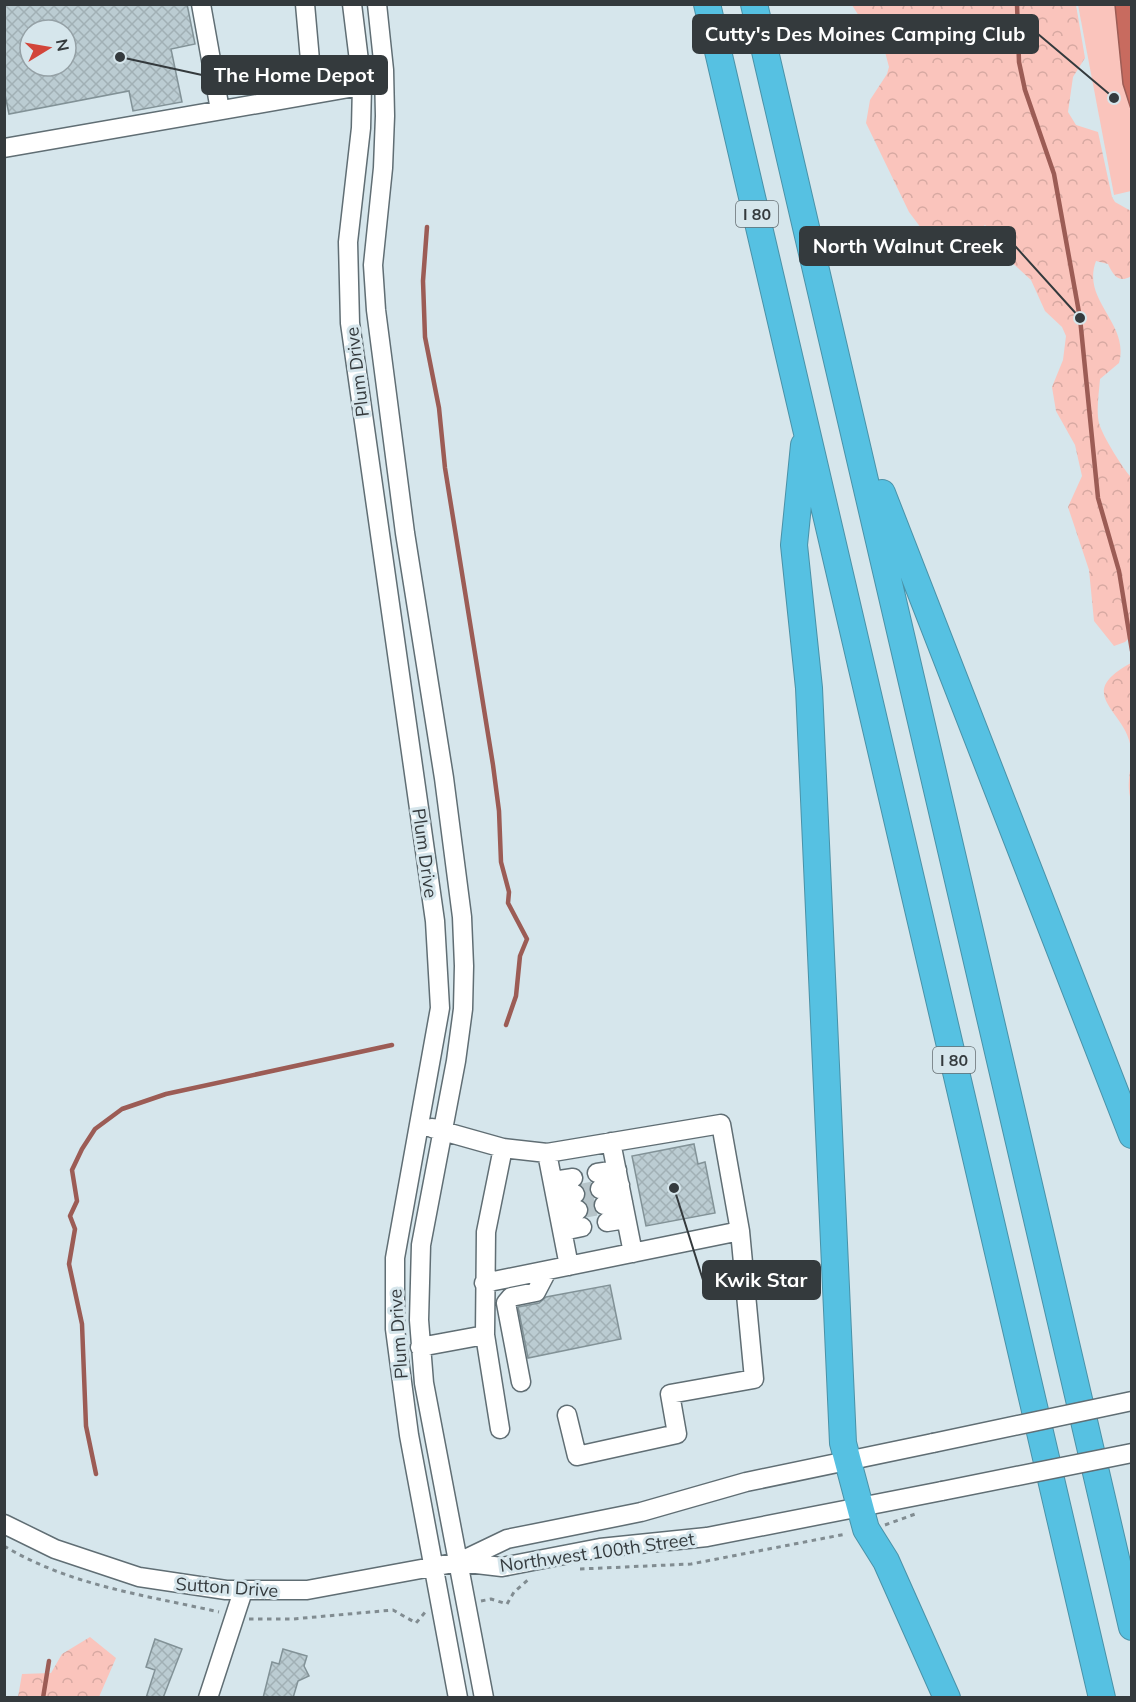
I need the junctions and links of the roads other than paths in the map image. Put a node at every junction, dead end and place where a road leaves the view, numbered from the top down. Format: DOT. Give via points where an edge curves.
graph roads {
  1 [pos="201,4"];
  2 [pos="305,4"];
  3 [pos="352,4"];
  4 [pos="377,4"];
  5 [pos="707,4"];
  6 [pos="754,4"];
  7 [pos="385,82"];
  8 [pos="362,85"];
  9 [pos="314,94"];
  10 [pos="220,110"];
  11 [pos="4,148"];
  12 [pos="848,405"];
  13 [pos="806,423"];
  14 [pos="404,521"];
  15 [pos="379,525"];
  16 [pos="419,1124"];
  17 [pos="443,1131"];
  18 [pos="1131,1135"];
  19 [pos="611,1142"];
  20 [pos="503,1148"];
  21 [pos="547,1154"];
  22 [pos="621,1194"];
  23 [pos="558,1206"];
  24 [pos="740,1231"];
  25 [pos="633,1253"];
  26 [pos="569,1266"];
  27 [pos="547,1271"];
  28 [pos="484,1283"];
  29 [pos="485,1335"];
  30 [pos="420,1347"];
  31 [pos="521,1382"];
  32 [pos="1131,1401"];
  33 [pos="567,1415"];
  34 [pos="500,1429"];
  35 [pos="1131,1453"];
  36 [pos="848,1461"];
  37 [pos="863,1518"];
  38 [pos="4,1524"];
  39 [pos="459,1562"];
  40 [pos="434,1566"];
  41 [pos="243,1591"];
  42 [pos="1131,1627"];
  43 [pos="208,1698"];
  44 [pos="458,1698"];
  45 [pos="484,1698"];
  46 [pos="947,1698"];
  47 [pos="1102,1698"];
  1 -- 10 [label="street"];
  2 -- 9 [label="street"];
  3 -- 8 [label="street, Plum Drive"];
  4 -- 7 [label="street, Plum Drive"];
  5 -- 13 [label="highway, I 80"];
  6 -- 12 [label="highway, I 80"];
  7 -- 8 [label="street"];
  7 -- 14 [label="street, Plum Drive" via="374,277"];
  8 -- 9 [label="street"];
  8 -- 15 [label="street, Plum Drive" via="348,242 350,312 354,365"];
  9 -- 10 [label="street"];
  10 -- 11 [label="street"];
  12 -- 18 [label="highway"];
  12 -- 42 [label="highway, I 80"];
  13 -- 36 [label="highway" via="794,545 809,688 843,1434"];
  13 -- 47 [label="highway, I 80"];
  14 -- 15 [label="street"];
  14 -- 17 [label="street, Plum Drive" via="462,917 463,1009"];
  15 -- 16 [label="street, Plum Drive" via="439,965 440,1008"];
  16 -- 17 [label="street"];
  16 -- 40 [label="street, Plum Drive" via="394,1258 395,1329 408,1435"];
  17 -- 20 [label="street"];
  17 -- 30 [label="street, Plum Drive" via="421,1245"];
  19 -- 21 [label="street"];
  19 -- 22 [label="street"];
  19 -- 24 [label="street" via="721,1124"];
  20 -- 21 [label="street"];
  20 -- 28 [label="street" via="486,1232"];
  21 -- 23 [label="street"];
  22 -- 22 [label="street" via="602,1198"];
  22 -- 25 [label="street"];
  23 -- 23 [label="street" via="577,1202"];
  23 -- 26 [label="street"];
  24 -- 25 [label="street"];
  24 -- 33 [label="street" via="754,1379 670,1394 677,1434 577,1456"];
  25 -- 26 [label="street"];
  26 -- 27 [label="street"];
  27 -- 28 [label="street"];
  27 -- 31 [label="street" via="536,1292 511,1297 506,1303"];
  28 -- 29 [label="street"];
  29 -- 30 [label="street"];
  29 -- 34 [label="street"];
  30 -- 39 [label="street, Plum Drive"];
  32 -- 36 [label="street, Northwest 100th Street, bridge"];
  35 -- 37 [label="street, Northwest 100th Street, bridge" via="942,1491"];
  36 -- 37 [label="highway"];
  36 -- 39 [label="street, Northwest 100th Street" via="746,1482 641,1512 507,1539"];
  37 -- 39 [label="street, Northwest 100th Street" via="600,1548 502,1567"];
  37 -- 46 [label="highway"];
  38 -- 41 [label="street, Sutton Drive" via="55,1549 139,1578"];
  39 -- 40 [label="street, Sutton Drive"];
  39 -- 45 [label="street, Plum Drive"];
  40 -- 41 [label="street, Sutton Drive" via="307,1590"];
  40 -- 44 [label="street, Plum Drive"];
  41 -- 43 [label="street"];
}
